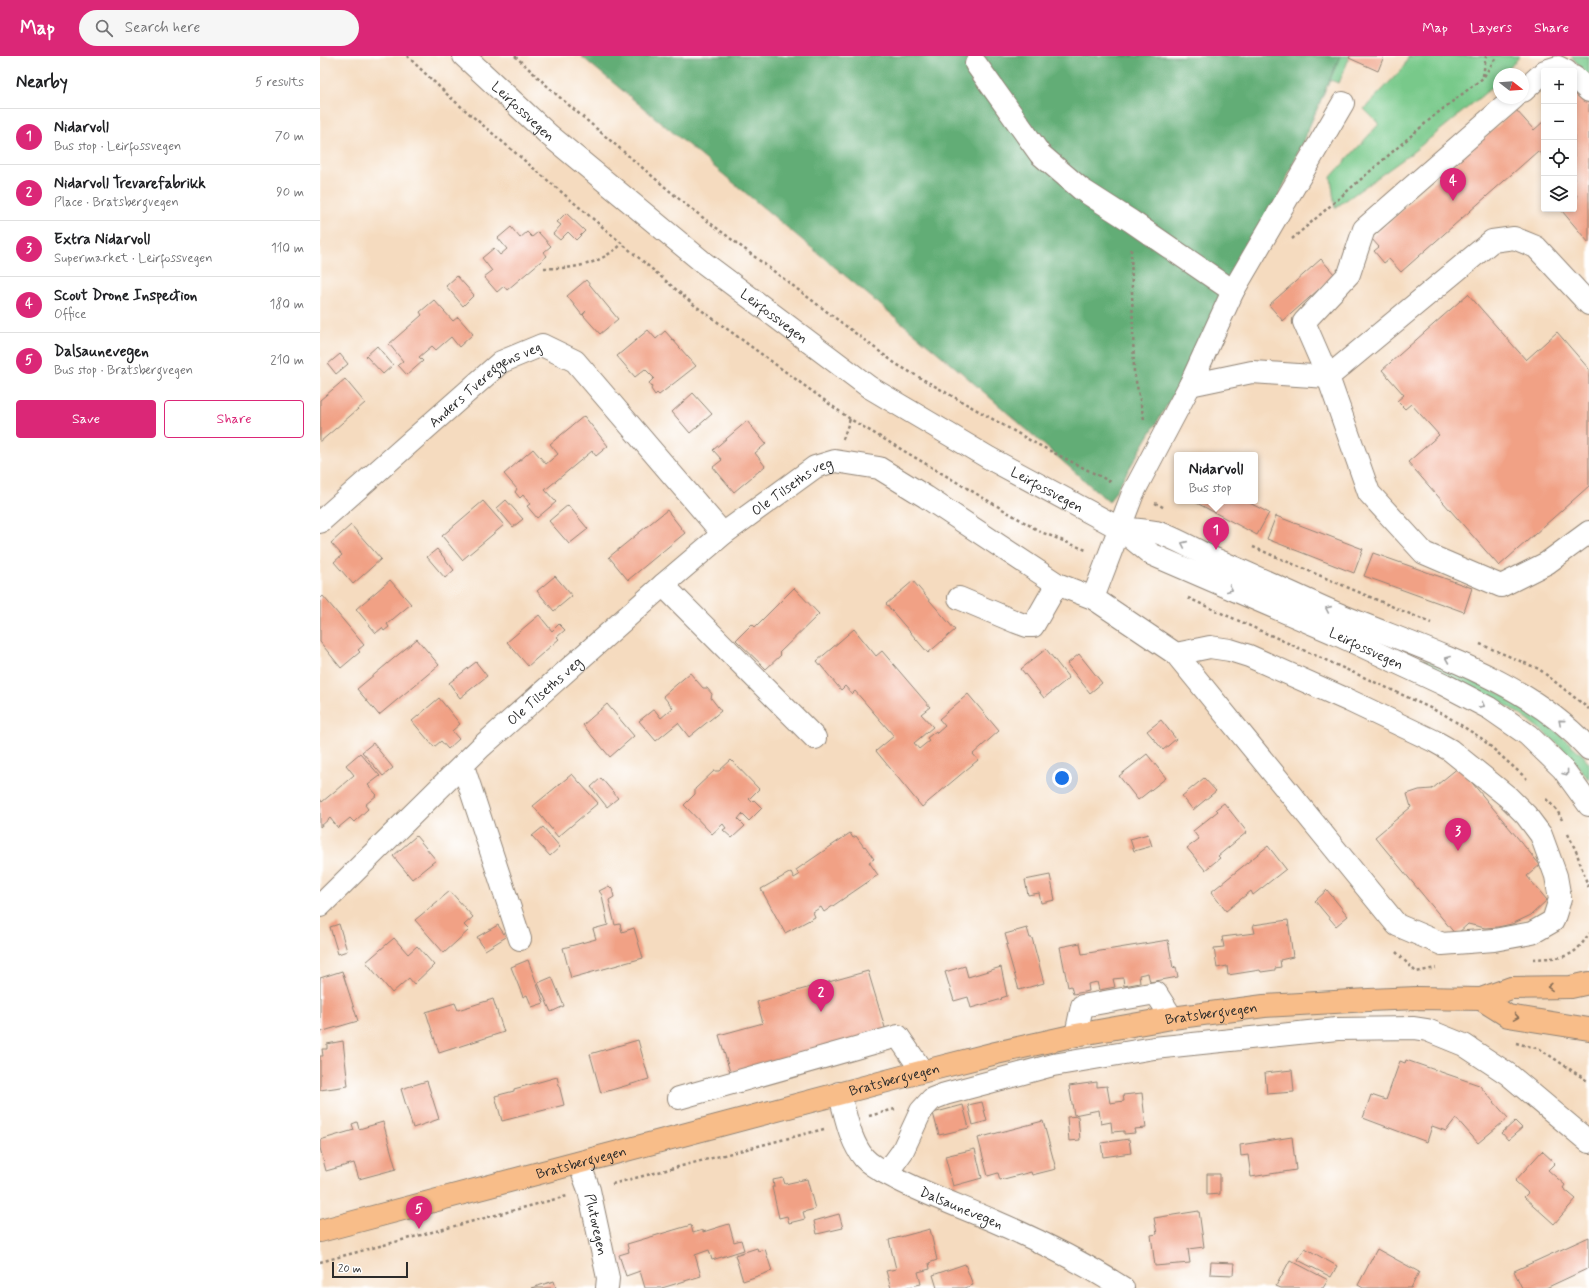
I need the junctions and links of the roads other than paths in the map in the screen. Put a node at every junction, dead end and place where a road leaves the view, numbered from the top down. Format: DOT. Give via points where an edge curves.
graph roads {
  1 [pos="464,56"];
  2 [pos="976,64"];
  3 [pos="1541,75"];
  4 [pos="1577,80"];
  5 [pos="1529,86"];
  6 [pos="1589,91"];
  7 [pos="1343,103"];
  8 [pos="1507,104"];
  9 [pos="1233,291"];
  10 [pos="1589,304"];
  11 [pos="1328,377"];
  12 [pos="1190,385"];
  13 [pos="320,522"];
  14 [pos="1119,528"];
  15 [pos="1589,532"];
  16 [pos="723,534"];
  17 [pos="1057,584"];
  18 [pos="663,585"];
  19 [pos="959,598"];
  20 [pos="1093,598"];
  21 [pos="1176,654"];
  22 [pos="815,738"];
  23 [pos="1589,749"];
  24 [pos="463,766"];
  25 [pos="1589,805"];
  26 [pos="320,906"];
  27 [pos="520,939"];
  28 [pos="1589,983"];
  29 [pos="1481,999"];
  30 [pos="1589,1028"];
  31 [pos="922,1072"];
  32 [pos="839,1093"];
  33 [pos="679,1098"];
  34 [pos="1589,1142"];
  35 [pos="579,1163"];
  36 [pos="884,1172"];
  37 [pos="320,1232"];
  38 [pos="607,1288"];
  39 [pos="1123,1288"];
  1 -- 14 [label="street, Leirfossvegen" via="549,136 704,263 869,387 989,458"];
  2 -- 9 [label="street" via="1040,154 1081,189"];
  3 -- 5 [label="street"];
  4 -- 6 [label="street"];
  7 -- 9 [label="street"];
  8 -- 11 [label="street" via="1364,229 1350,274 1304,322"];
  9 -- 12 [label="street"];
  10 -- 11 [label="street" via="1536,247 1514,238 1492,241"];
  11 -- 12 [label="street" via="1252,372"];
  11 -- 15 [label="street" via="1369,493 1424,553 1500,586 1547,563"];
  12 -- 14 [label="street" via="1133,493"];
  13 -- 16 [label="street, Anders Tvereggens veg" via="501,362 542,345 575,361"];
  14 -- 20 [label="street"];
  23 -- 14 [label="street, Leirfossvegen, one-way" via="1553,715 1493,679 1358,623 1157,532"];
  14 -- 25 [label="street, Leirfossvegen, one-way" via="1151,554 1334,633 1489,708 1528,736 1563,769"];
  16 -- 17 [label="street, Ole Tilseths veg" via="815,467 835,462 879,468"];
  16 -- 18 [label="street, Ole Tilseths veg"];
  17 -- 19 [label="street" via="1033,626 1016,622"];
  17 -- 20 [label="street, Ole Tilseths veg"];
  18 -- 22 [label="street"];
  18 -- 24 [label="street, Ole Tilseths veg" via="480,747"];
  20 -- 21 [label="street"];
  21 -- 21 [label="street" via="1397,925 1442,944 1494,940 1532,933 1553,921 1560,899 1556,876 1541,835 1508,797 1450,750 1350,701 1249,656 1210,647"];
  24 -- 26 [label="street, Ole Tilseths veg"];
  24 -- 27 [label="street"];
  28 -- 29 [label="main road, Bratsbergvegen, one-way" via="1571,987 1511,988"];
  29 -- 30 [label="main road, one-way" via="1508,1016"];
  29 -- 31 [label="main road, Bratsbergvegen" via="1417,998 1264,1006 1172,1018 996,1052"];
  31 -- 32 [label="main road, Bratsbergvegen"];
  31 -- 33 [label="street" via="898,1036"];
  32 -- 35 [label="main road, Bratsbergvegen"];
  32 -- 36 [label="street, Dalsaunevegen" via="858,1149 865,1159"];
  34 -- 36 [label="street" via="1508,1074 1464,1045 1427,1030 1414,1028 1338,1029 1154,1048 1053,1065 944,1094 932,1099 921,1111 902,1152"];
  35 -- 37 [label="main road, Bratsbergvegen"];
  35 -- 38 [label="street, Plutovegen" via="589,1190 608,1278"];
  36 -- 39 [label="street, Dalsaunevegen" via="916,1189 994,1221 1061,1253"];
}
